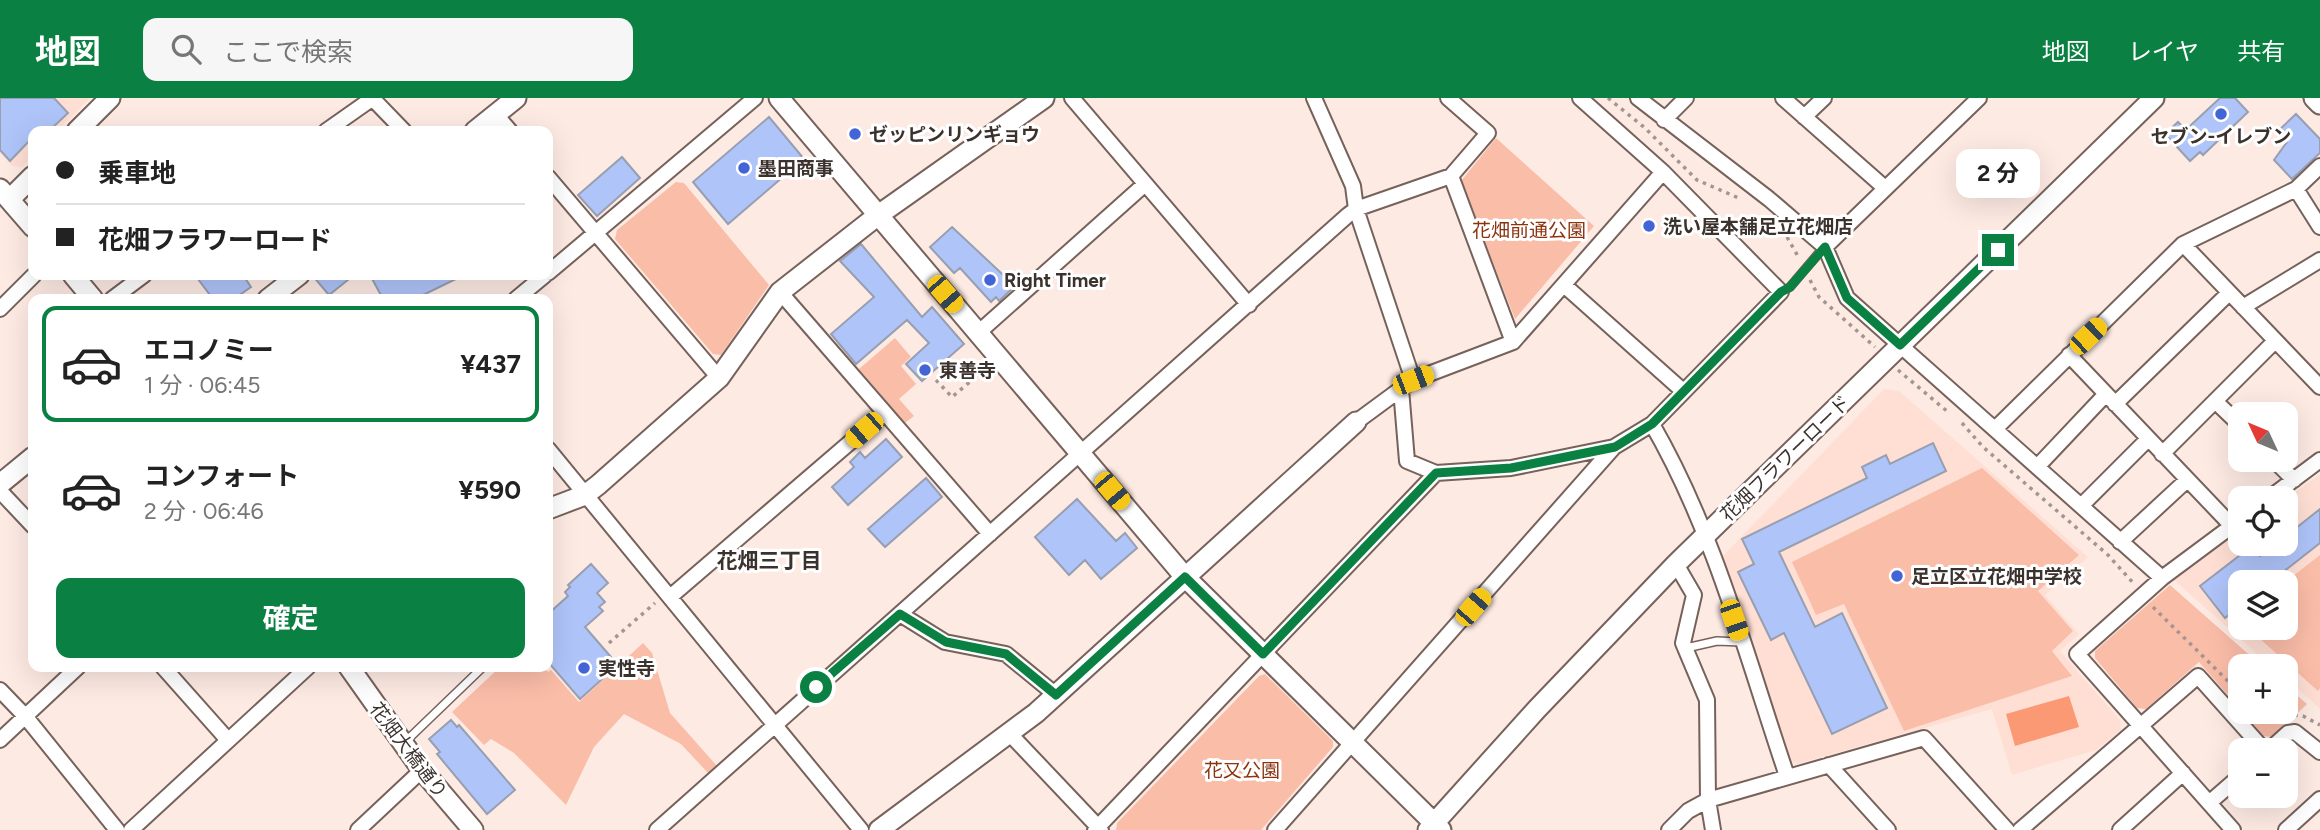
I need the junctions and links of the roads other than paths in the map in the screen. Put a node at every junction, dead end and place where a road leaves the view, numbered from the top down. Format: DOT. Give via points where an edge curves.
graph roads {
  1 [pos="110,98"];
  2 [pos="372,98"];
  3 [pos="516,98"];
  4 [pos="755,98"];
  5 [pos="779,98"];
  6 [pos="1044,98"];
  7 [pos="1072,98"];
  8 [pos="1314,98"];
  9 [pos="1448,98"];
  10 [pos="1580,98"];
  11 [pos="1638,98"];
  12 [pos="1686,98"];
  13 [pos="1783,98"];
  14 [pos="1824,98"];
  15 [pos="1979,98"];
  16 [pos="2154,98"];
  17 [pos="2314,98"];
  18 [pos="2320,104"];
  19 [pos="496,114"];
  20 [pos="1804,117"];
  21 [pos="1664,120"];
  22 [pos="83,126"];
  23 [pos="334,126"];
  24 [pos="399,126"];
  25 [pos="481,126"];
  26 [pos="506,126"];
  27 [pos="2320,166"];
  28 [pos="1663,172"];
  29 [pos="1451,176"];
  30 [pos="28,179"];
  31 [pos="553,183"];
  32 [pos="1146,184"];
  33 [pos="1885,188"];
  34 [pos="2296,189"];
  35 [pos="5,194"];
  36 [pos="1356,209"];
  37 [pos="877,216"];
  38 [pos="28,221"];
  39 [pos="2320,227"];
  40 [pos="594,234"];
  41 [pos="2183,244"];
  42 [pos="1825,247"];
  43 [pos="2320,260"];
  44 [pos="553,269"];
  45 [pos="29,280"];
  46 [pos="77,280"];
  47 [pos="138,280"];
  48 [pos="293,280"];
  49 [pos="540,280"];
  50 [pos="1564,285"];
  51 [pos="780,292"];
  52 [pos="1781,292"];
  53 [pos="2229,293"];
  54 [pos="89,294"];
  55 [pos="119,294"];
  56 [pos="276,294"];
  57 [pos="522,294"];
  58 [pos="1249,305"];
  59 [pos="2243,307"];
  60 [pos="0,309"];
  61 [pos="978,333"];
  62 [pos="2275,341"];
  63 [pos="1513,342"];
  64 [pos="1893,351"];
  65 [pos="2069,355"];
  66 [pos="719,378"];
  67 [pos="1413,380"];
  68 [pos="2320,387"];
  69 [pos="1401,389"];
  70 [pos="1684,391"];
  71 [pos="2111,399"];
  72 [pos="2215,401"];
  73 [pos="2228,413"];
  74 [pos="883,414"];
  75 [pos="1356,422"];
  76 [pos="1652,424"];
  77 [pos="1996,429"];
  78 [pos="2148,439"];
  79 [pos="1615,447"];
  80 [pos="2162,454"];
  81 [pos="553,455"];
  82 [pos="1082,455"];
  83 [pos="2320,460"];
  84 [pos="28,461"];
  85 [pos="2037,467"];
  86 [pos="2286,472"];
  87 [pos="1436,473"];
  88 [pos="2187,480"];
  89 [pos="2294,480"];
  90 [pos="0,484"];
  91 [pos="2286,486"];
  92 [pos="0,491"];
  93 [pos="585,495"];
  94 [pos="2081,506"];
  95 [pos="553,507"];
  96 [pos="2228,516"];
  97 [pos="28,521"];
  98 [pos="2228,529"];
  99 [pos="990,534"];
  100 [pos="1705,535"];
  101 [pos="2120,542"];
  102 [pos="1676,564"];
  103 [pos="1185,577"];
  104 [pos="2162,578"];
  105 [pos="668,595"];
  106 [pos="900,614"];
  107 [pos="1741,642"];
  108 [pos="1685,649"];
  109 [pos="1263,654"];
  110 [pos="73,672"];
  111 [pos="168,672"];
  112 [pos="302,672"];
  113 [pos="352,672"];
  114 [pos="478,672"];
  115 [pos="0,690"];
  116 [pos="1056,695"];
  117 [pos="26,716"];
  118 [pos="774,724"];
  119 [pos="2141,727"];
  120 [pos="1009,733"];
  121 [pos="2254,738"];
  122 [pos="2282,738"];
  123 [pos="228,739"];
  124 [pos="0,740"];
  125 [pos="1353,742"];
  126 [pos="402,744"];
  127 [pos="2320,752"];
  128 [pos="1829,765"];
  129 [pos="422,771"];
  130 [pos="2183,773"];
  131 [pos="1787,776"];
  132 [pos="2228,786"];
  133 [pos="2320,799"];
  134 [pos="1708,800"];
  135 [pos="2209,803"];
  136 [pos="1434,828"];
  137 [pos="1098,829"];
  138 [pos="2124,829"];
  139 [pos="117,830"];
  140 [pos="131,830"];
  141 [pos="358,830"];
  142 [pos="473,830"];
  143 [pos="657,830"];
  144 [pos="861,830"];
  145 [pos="879,830"];
  146 [pos="1275,830"];
  147 [pos="1669,830"];
  148 [pos="1713,830"];
  149 [pos="1888,830"];
  150 [pos="2007,830"];
  151 [pos="2020,830"];
  152 [pos="2233,830"];
  153 [pos="2286,830"];
  1 -- 22 [label="street"];
  2 -- 23 [label="street"];
  2 -- 24 [label="street"];
  3 -- 19 [label="street"];
  4 -- 40 [label="street"];
  5 -- 37 [label="street"];
  6 -- 37 [label="street"];
  7 -- 32 [label="street"];
  8 -- 36 [label="street" via="1353,186"];
  9 -- 29 [label="street" via="1488,133"];
  10 -- 28 [label="street"];
  11 -- 21 [label="street"];
  12 -- 21 [label="street"];
  13 -- 20 [label="street"];
  14 -- 20 [label="street"];
  15 -- 33 [label="street"];
  16 -- 64 [label="street, 花畑フラワーロード"];
  17 -- 18 [label="street"];
  19 -- 25 [label="street"];
  19 -- 26 [label="street"];
  20 -- 33 [label="street"];
  21 -- 42 [label="street"];
  27 -- 34 [label="street"];
  28 -- 50 [label="street"];
  28 -- 52 [label="street"];
  29 -- 36 [label="street"];
  29 -- 63 [label="street"];
  30 -- 35 [label="street"];
  31 -- 40 [label="street"];
  32 -- 58 [label="street"];
  32 -- 61 [label="street"];
  33 -- 42 [label="street"];
  34 -- 39 [label="street"];
  34 -- 41 [label="street"];
  35 -- 38 [label="street"];
  36 -- 58 [label="street"];
  36 -- 67 [label="street"];
  37 -- 51 [label="street"];
  37 -- 61 [label="street"];
  40 -- 44 [label="street"];
  40 -- 66 [label="street"];
  41 -- 53 [label="street"];
  41 -- 65 [label="street"];
  42 -- 52 [label="lane"];
  42 -- 64 [label="street" via="1847,298"];
  43 -- 59 [label="street"];
  45 -- 60 [label="street"];
  46 -- 54 [label="street"];
  47 -- 55 [label="street"];
  48 -- 56 [label="street"];
  49 -- 57 [label="street"];
  50 -- 63 [label="street"];
  50 -- 70 [label="street"];
  51 -- 66 [label="street"];
  51 -- 74 [label="street"];
  52 -- 70 [label="street"];
  53 -- 59 [label="street"];
  53 -- 71 [label="street"];
  58 -- 82 [label="street"];
  59 -- 62 [label="street"];
  61 -- 82 [label="street"];
  62 -- 68 [label="street"];
  62 -- 72 [label="street"];
  63 -- 67 [label="street"];
  64 -- 77 [label="street"];
  64 -- 100 [label="street, 花畑フラワーロード"];
  65 -- 71 [label="street"];
  65 -- 77 [label="street"];
  66 -- 93 [label="street"];
  67 -- 69 [label="street"];
  69 -- 75 [label="street"];
  69 -- 87 [label="street" via="1407,461"];
  70 -- 76 [label="street"];
  71 -- 78 [label="street"];
  71 -- 85 [label="street"];
  72 -- 73 [label="street"];
  72 -- 80 [label="street"];
  74 -- 99 [label="street"];
  74 -- 105 [label="street"];
  75 -- 103 [label="street"];
  76 -- 79 [label="street"];
  76 -- 100 [label="street"];
  77 -- 85 [label="street"];
  78 -- 80 [label="street"];
  78 -- 94 [label="street"];
  79 -- 87 [label="street" via="1511,468"];
  79 -- 125 [label="street"];
  80 -- 88 [label="street"];
  81 -- 93 [label="street"];
  82 -- 99 [label="street"];
  82 -- 103 [label="street"];
  83 -- 89 [label="street"];
  84 -- 90 [label="street"];
  85 -- 94 [label="street"];
  86 -- 89 [label="street"];
  87 -- 109 [label="street"];
  88 -- 96 [label="street"];
  88 -- 101 [label="street"];
  89 -- 91 [label="street"];
  92 -- 97 [label="street"];
  93 -- 95 [label="street"];
  93 -- 105 [label="street"];
  94 -- 101 [label="street"];
  98 -- 104 [label="street"];
  99 -- 106 [label="street"];
  100 -- 102 [label="street, 花畑フラワーロード"];
  100 -- 107 [label="street"];
  101 -- 104 [label="street"];
  102 -- 108 [label="street" via="1694,595"];
  102 -- 136 [label="street, 花畑フラワーロード"];
  103 -- 109 [label="street"];
  103 -- 116 [label="street"];
  104 -- 119 [label="street" via="2077,654"];
  105 -- 118 [label="street"];
  106 -- 116 [label="street" via="946,642 1006,654"];
  106 -- 118 [label="street"];
  107 -- 108 [label="lane" via="1717,641"];
  107 -- 131 [label="street"];
  108 -- 134 [label="street" via="1707,700"];
  109 -- 125 [label="street"];
  109 -- 137 [label="street"];
  110 -- 117 [label="street"];
  111 -- 123 [label="street"];
  112 -- 123 [label="street"];
  113 -- 126 [label="street, 花畑大橋通り"];
  114 -- 126 [label="lane"];
  115 -- 117 [label="street"];
  116 -- 120 [label="street"];
  117 -- 124 [label="street"];
  117 -- 139 [label="street"];
  118 -- 143 [label="street"];
  118 -- 144 [label="street"];
  119 -- 121 [label="street" via="2198,676"];
  119 -- 130 [label="street"];
  119 -- 151 [label="street"];
  120 -- 137 [label="street"];
  120 -- 145 [label="street"];
  122 -- 127 [label="street" via="2295,732"];
  123 -- 140 [label="street"];
  125 -- 136 [label="street"];
  125 -- 146 [label="street"];
  126 -- 129 [label="street, 花畑大橋通り"];
  128 -- 131 [label="street"];
  128 -- 149 [label="street"];
  128 -- 150 [label="street" via="1924,738"];
  129 -- 141 [label="street"];
  129 -- 142 [label="street, 花畑大橋通り"];
  130 -- 135 [label="street"];
  130 -- 138 [label="street"];
  131 -- 134 [label="street"];
  132 -- 135 [label="street"];
  133 -- 153 [label="street"];
  134 -- 147 [label="street"];
  134 -- 148 [label="street"];
  135 -- 152 [label="street"];
}
